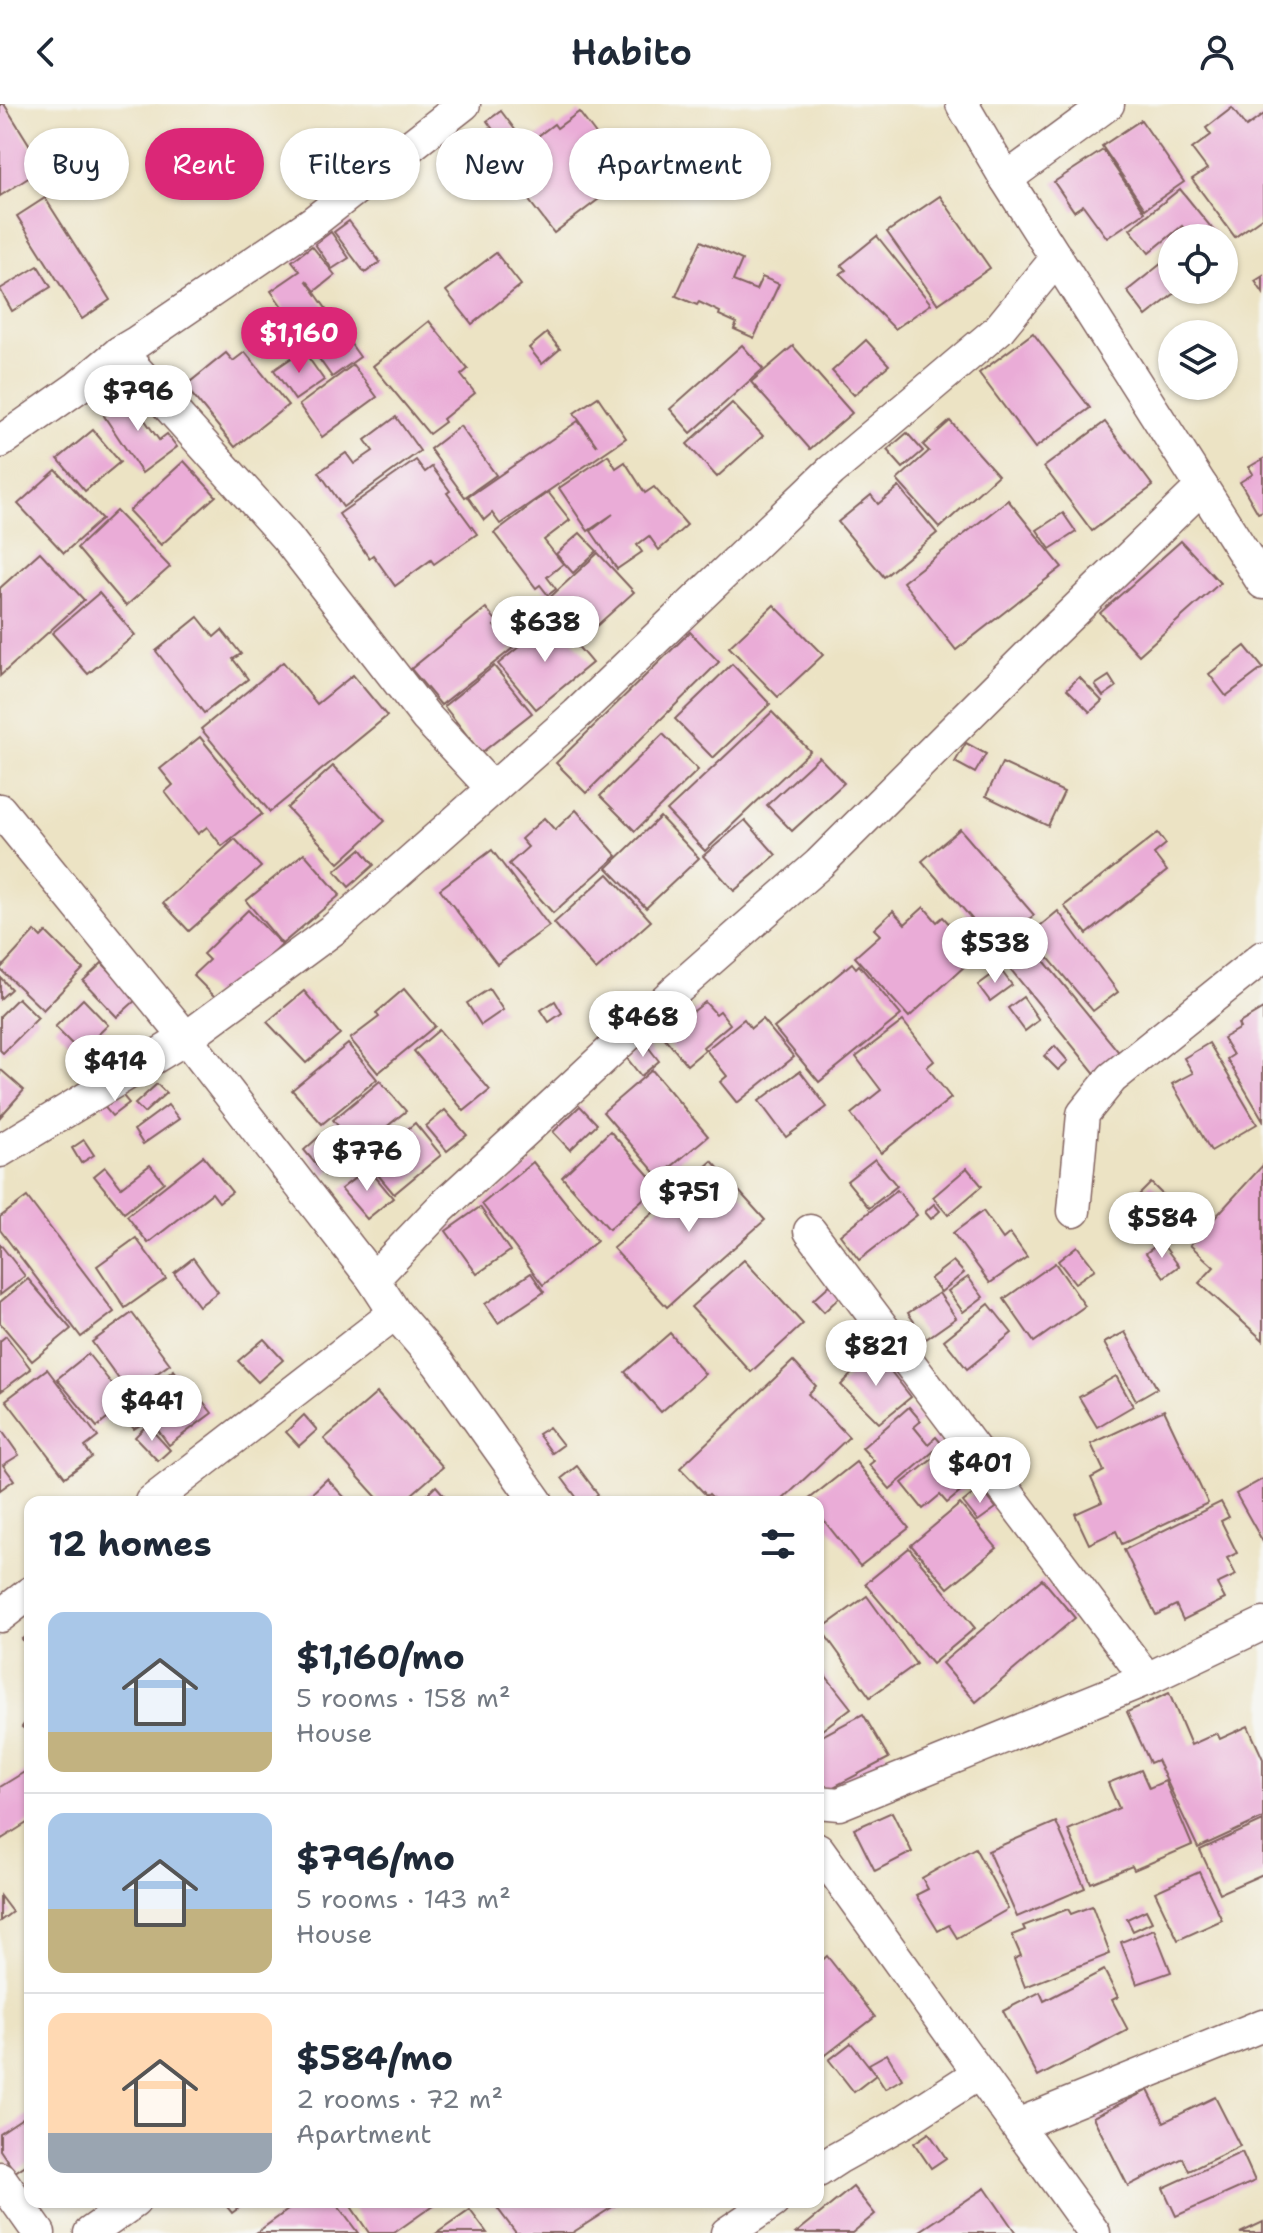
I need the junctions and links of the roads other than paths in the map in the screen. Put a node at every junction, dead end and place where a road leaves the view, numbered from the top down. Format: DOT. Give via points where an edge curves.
graph roads {
  1 [pos="464,104"];
  2 [pos="962,104"];
  3 [pos="1108,104"];
  4 [pos="1006,179"];
  5 [pos="1057,258"];
  6 [pos="120,352"];
  7 [pos="0,442"];
  8 [pos="1202,487"];
  9 [pos="1263,583"];
  10 [pos="492,788"];
  11 [pos="0,810"];
  12 [pos="1263,957"];
  13 [pos="186,1038"];
  14 [pos="0,1151"];
  15 [pos="1074,1211"];
  16 [pos="810,1231"];
  17 [pos="373,1279"];
  18 [pos="395,1313"];
  19 [pos="159,1496"];
  20 [pos="533,1496"];
  21 [pos="24,1598"];
  22 [pos="0,1616"];
  23 [pos="1263,1624"];
  24 [pos="1147,1679"];
  25 [pos="824,1803"];
  26 [pos="824,1857"];
  27 [pos="1263,2025"];
  28 [pos="979,2073"];
  29 [pos="1017,2125"];
  30 [pos="824,2168"];
  31 [pos="0,2178"];
  32 [pos="125,2208"];
  33 [pos="764,2208"];
  34 [pos="39,2233"];
  35 [pos="90,2233"];
  36 [pos="727,2233"];
  37 [pos="1094,2233"];
  1 -- 6 [label="street" via="312,223"];
  2 -- 4 [label="street"];
  3 -- 4 [label="street"];
  4 -- 5 [label="street"];
  5 -- 8 [label="street"];
  5 -- 10 [label="street" via="998,330 831,471 577,714"];
  6 -- 7 [label="street"];
  6 -- 10 [label="street" via="287,538 426,717"];
  8 -- 9 [label="street"];
  8 -- 17 [label="street" via="819,864 441,1208"];
  10 -- 13 [label="street" via="335,928"];
  11 -- 13 [label="street"];
  12 -- 15 [label="street" via="1112,1078 1083,1114"];
  13 -- 14 [label="street"];
  13 -- 17 [label="street"];
  16 -- 24 [label="street"];
  17 -- 18 [label="street"];
  18 -- 19 [label="street"];
  18 -- 20 [label="street" via="438,1363"];
  21 -- 22 [label="street"];
  23 -- 24 [label="street"];
  24 -- 25 [label="street" via="839,1804"];
  26 -- 28 [label="street"];
  27 -- 29 [label="street"];
  28 -- 29 [label="street"];
  28 -- 30 [label="street"];
  29 -- 37 [label="street"];
  31 -- 34 [label="street"];
  32 -- 35 [label="street"];
  33 -- 36 [label="street"];
}
